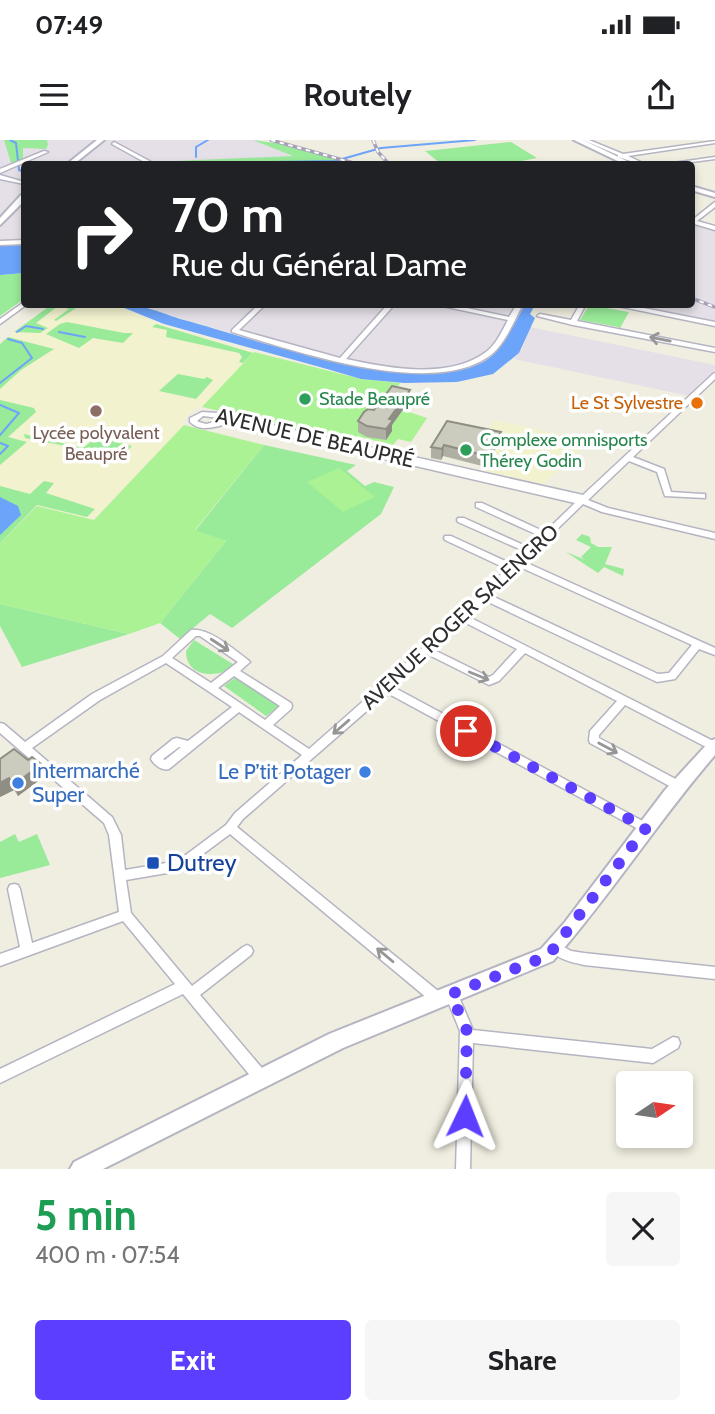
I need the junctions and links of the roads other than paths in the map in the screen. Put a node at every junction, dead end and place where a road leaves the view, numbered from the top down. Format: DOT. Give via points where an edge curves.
graph roads {
  1 [pos="101,140"];
  2 [pos="691,140"];
  3 [pos="582,141"];
  4 [pos="114,143"];
  5 [pos="713,144"];
  6 [pos="699,145"];
  7 [pos="46,152"];
  8 [pos="620,156"];
  9 [pos="715,158"];
  10 [pos="25,161"];
  11 [pos="72,161"];
  12 [pos="146,161"];
  13 [pos="623,161"];
  14 [pos="634,161"];
  15 [pos="692,161"];
  16 [pos="21,163"];
  17 [pos="0,171"];
  18 [pos="3,178"];
  19 [pos="21,181"];
  20 [pos="695,189"];
  21 [pos="715,195"];
  22 [pos="21,203"];
  23 [pos="715,204"];
  24 [pos="695,219"];
  25 [pos="695,222"];
  26 [pos="0,225"];
  27 [pos="715,228"];
  28 [pos="21,242"];
  29 [pos="0,243"];
  30 [pos="21,306"];
  31 [pos="259,308"];
  32 [pos="388,308"];
  33 [pos="456,308"];
  34 [pos="517,308"];
  35 [pos="581,308"];
  36 [pos="632,308"];
  37 [pos="540,316"];
  38 [pos="510,319"];
  39 [pos="0,322"];
  40 [pos="572,323"];
  41 [pos="715,324"];
  42 [pos="715,350"];
  43 [pos="342,360"];
  44 [pos="715,375"];
  45 [pos="628,458"];
  46 [pos="702,496"];
  47 [pos="583,500"];
  48 [pos="479,505"];
  49 [pos="461,520"];
  50 [pos="546,536"];
  51 [pos="715,536"];
  52 [pos="448,538"];
  53 [pos="530,551"];
  54 [pos="517,566"];
  55 [pos="484,596"];
  56 [pos="464,618"];
  57 [pos="698,644"];
  58 [pos="523,649"];
  59 [pos="426,650"];
  60 [pos="715,652"];
  61 [pos="166,658"];
  62 [pos="235,672"];
  63 [pos="212,688"];
  64 [pos="389,689"];
  65 [pos="623,700"];
  66 [pos="239,707"];
  67 [pos="265,725"];
  68 [pos="0,727"];
  69 [pos="190,746"];
  70 [pos="715,746"];
  71 [pos="24,748"];
  72 [pos="309,754"];
  73 [pos="679,786"];
  74 [pos="230,828"];
  75 [pos="646,828"];
  76 [pos="120,876"];
  77 [pos="15,889"];
  78 [pos="125,915"];
  79 [pos="555,948"];
  80 [pos="27,949"];
  81 [pos="247,951"];
  82 [pos="0,960"];
  83 [pos="715,973"];
  84 [pos="189,990"];
  85 [pos="444,996"];
  86 [pos="467,1036"];
  87 [pos="673,1043"];
  88 [pos="0,1076"];
  89 [pos="262,1079"];
  90 [pos="81,1169"];
  91 [pos="463,1169"];
  1 -- 11 [label="street"];
  2 -- 6 [label="street"];
  3 -- 8 [label="street"];
  3 -- 13 [label="street"];
  4 -- 12 [label="street"];
  5 -- 6 [label="street"];
  6 -- 8 [label="street"];
  7 -- 10 [label="street"];
  8 -- 14 [label="street"];
  9 -- 15 [label="street"];
  16 -- 17 [label="street"];
  18 -- 19 [label="street"];
  20 -- 21 [label="street"];
  22 -- 26 [label="street"];
  23 -- 24 [label="street"];
  25 -- 27 [label="street"];
  28 -- 29 [label="street"];
  30 -- 39 [label="street"];
  31 -- 43 [label="street" via="234,331"];
  32 -- 43 [label="street"];
  33 -- 38 [label="street"];
  34 -- 38 [label="street"];
  35 -- 40 [label="street"];
  36 -- 41 [label="street"];
  37 -- 40 [label="street"];
  38 -- 43 [label="street" via="488,355 457,368 398,370"];
  42 -- 40 [label="street, one-way"];
  44 -- 45 [label="street, AVENUE ROGER SALENGRO"];
  45 -- 46 [label="street" via="662,471 668,494"];
  45 -- 47 [label="street, AVENUE ROGER SALENGRO"];
  47 -- 47 [label="street, AVENUE DE BEAUPRÉ" via="218,415 202,414 193,419 203,426 231,421"];
  47 -- 50 [label="street, AVENUE ROGER SALENGRO"];
  47 -- 51 [label="street" via="605,510"];
  48 -- 50 [label="street"];
  49 -- 53 [label="street"];
  50 -- 53 [label="street, AVENUE ROGER SALENGRO"];
  52 -- 54 [label="street"];
  53 -- 54 [label="street, AVENUE ROGER SALENGRO"];
  54 -- 55 [label="street, AVENUE ROGER SALENGRO"];
  54 -- 57 [label="street"];
  55 -- 56 [label="street, AVENUE ROGER SALENGRO"];
  55 -- 57 [label="street" via="657,678 673,676"];
  56 -- 58 [label="street"];
  56 -- 59 [label="street, AVENUE ROGER SALENGRO"];
  57 -- 60 [label="street"];
  59 -- 58 [label="street, one-way" via="489,681"];
  58 -- 65 [label="street"];
  59 -- 64 [label="street, AVENUE ROGER SALENGRO"];
  61 -- 62 [label="street, one-way" via="192,633 200,632 244,660"];
  61 -- 63 [label="street"];
  61 -- 71 [label="street" via="96,697"];
  62 -- 63 [label="street"];
  62 -- 67 [label="street" via="287,706"];
  63 -- 66 [label="street"];
  64 -- 72 [label="street, AVENUE ROGER SALENGRO, one-way"];
  64 -- 75 [label="street"];
  65 -- 70 [label="street"];
  65 -- 73 [label="street, one-way" via="594,734 594,740"];
  66 -- 67 [label="street"];
  66 -- 69 [label="street"];
  67 -- 72 [label="street"];
  68 -- 71 [label="street"];
  70 -- 73 [label="street"];
  71 -- 76 [label="street" via="108,820 116,835"];
  72 -- 74 [label="street, AVENUE ROGER SALENGRO"];
  73 -- 75 [label="street"];
  74 -- 76 [label="street, AVENUE ROGER SALENGRO" via="183,862"];
  85 -- 74 [label="street, one-way"];
  75 -- 79 [label="street"];
  76 -- 78 [label="street"];
  77 -- 80 [label="street"];
  78 -- 80 [label="street"];
  78 -- 84 [label="street"];
  79 -- 83 [label="street" via="584,960"];
  79 -- 85 [label="street" via="542,958"];
  80 -- 82 [label="street"];
  81 -- 84 [label="street"];
  84 -- 88 [label="street"];
  84 -- 89 [label="street"];
  85 -- 86 [label="street" via="465,1021"];
  85 -- 89 [label="street"];
  86 -- 87 [label="street" via="653,1056"];
  86 -- 91 [label="street"];
  89 -- 90 [label="street"];
}
